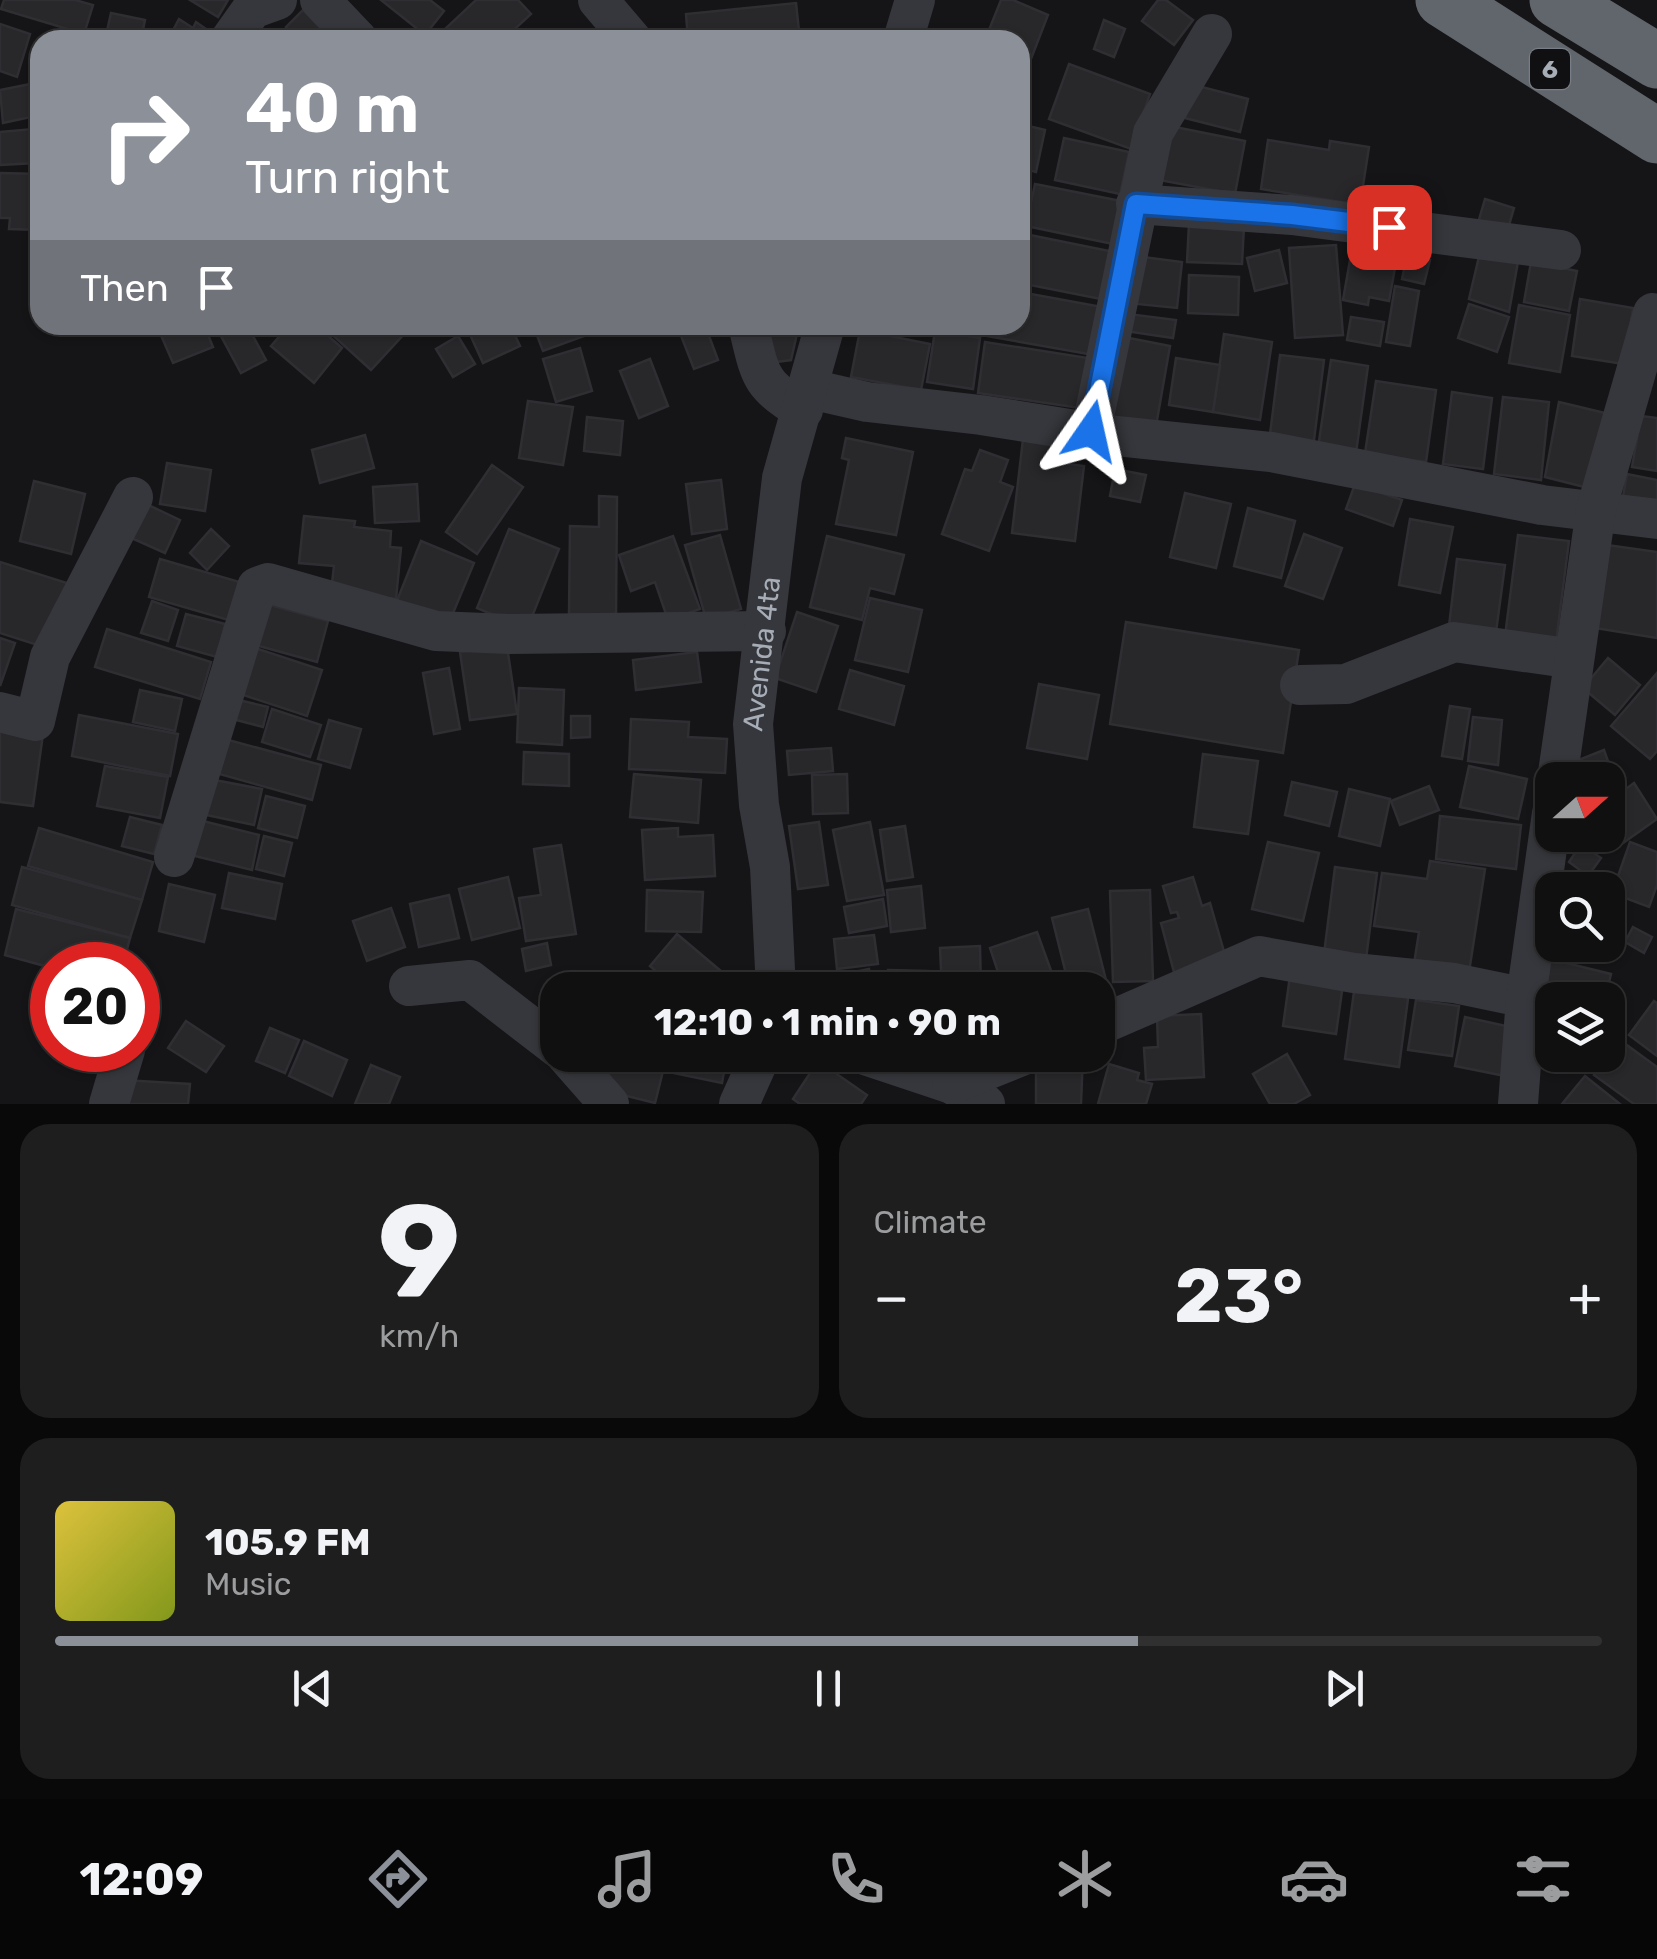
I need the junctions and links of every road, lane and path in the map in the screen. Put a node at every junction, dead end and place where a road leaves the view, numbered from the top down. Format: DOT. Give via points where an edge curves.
graph roads {
  1 [pos="277,0"];
  2 [pos="320,0"];
  3 [pos="598,0"];
  4 [pos="915,0"];
  5 [pos="1443,0"];
  6 [pos="1557,0"];
  7 [pos="237,30"];
  8 [pos="348,30"];
  9 [pos="624,30"];
  10 [pos="906,30"];
  11 [pos="1212,34"];
  12 [pos="1657,61"];
  13 [pos="1654,136"];
  14 [pos="1136,204"];
  15 [pos="1561,250"];
  16 [pos="1653,314"];
  17 [pos="751,335"];
  18 [pos="823,335"];
  19 [pos="806,399"];
  20 [pos="1091,431"];
  21 [pos="132,496"];
  22 [pos="1596,510"];
  23 [pos="1657,518"];
  24 [pos="766,632"];
  25 [pos="1574,659"];
  26 [pos="1300,684"];
  27 [pos="0,712"];
  28 [pos="1560,762"];
  29 [pos="1547,852"];
  30 [pos="174,858"];
  31 [pos="775,972"];
  32 [pos="410,986"];
  33 [pos="1526,998"];
  34 [pos="1115,1019"];
  35 [pos="540,1034"];
  36 [pos="119,1072"];
  37 [pos="581,1072"];
  38 [pos="752,1072"];
  39 [pos="910,1072"];
  40 [pos="1000,1072"];
  41 [pos="968,1094"];
  42 [pos="110,1104"];
  43 [pos="609,1104"];
  44 [pos="738,1104"];
  45 [pos="1518,1104"];
  1 -- 7 [label="street" via="252,8"];
  2 -- 8 [label="street"];
  3 -- 9 [label="street"];
  4 -- 10 [label="street"];
  5 -- 13 [label="highway, 6"];
  6 -- 12 [label="highway, 6"];
  11 -- 14 [label="street" via="1153,133"];
  14 -- 15 [label="street" via="1292,215"];
  14 -- 20 [label="street"];
  16 -- 22 [label="street"];
  17 -- 19 [label="street" via="762,376 775,394"];
  18 -- 19 [label="street, Avenida 4ta"];
  19 -- 20 [label="street"];
  19 -- 24 [label="street, Avenida 4ta" via="782,478"];
  20 -- 22 [label="street" via="1271,452"];
  21 -- 27 [label="street" via="50,657 35,720"];
  22 -- 23 [label="street"];
  22 -- 25 [label="street"];
  24 -- 30 [label="street" via="436,631 268,584 257,587"];
  24 -- 31 [label="street, Avenida 4ta" via="752,724"];
  25 -- 26 [label="street" via="1454,642 1346,684"];
  25 -- 28 [label="street"];
  29 -- 33 [label="street"];
  32 -- 35 [label="street" via="470,980"];
  33 -- 34 [label="street" via="1259,956"];
  33 -- 45 [label="street"];
  36 -- 42 [label="street"];
  37 -- 43 [label="street"];
  38 -- 44 [label="street"];
  39 -- 41 [label="street"];
  40 -- 41 [label="street"];
}
